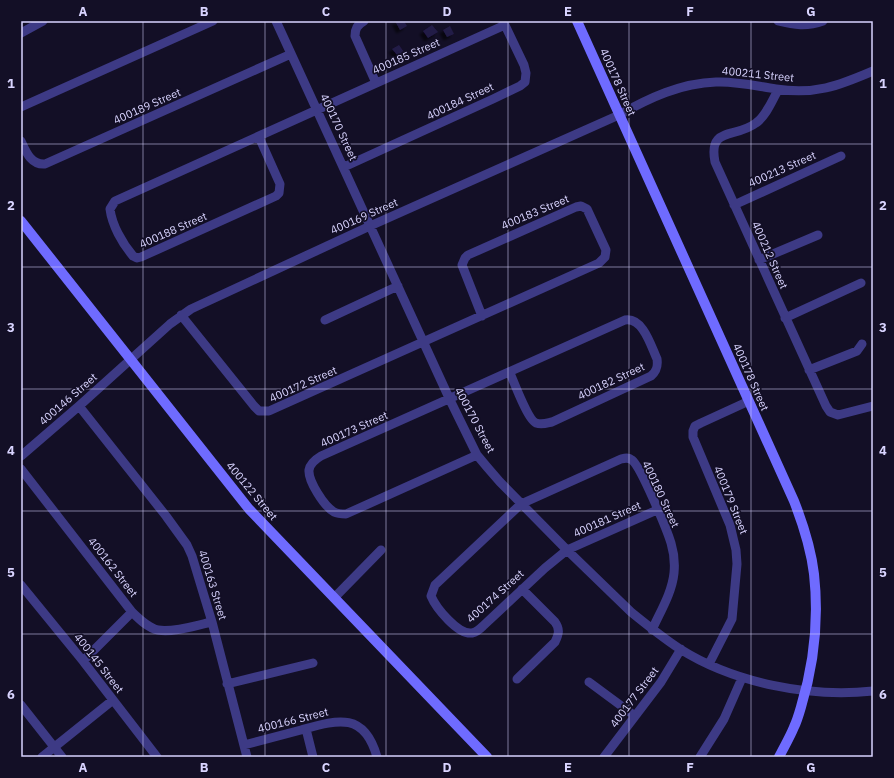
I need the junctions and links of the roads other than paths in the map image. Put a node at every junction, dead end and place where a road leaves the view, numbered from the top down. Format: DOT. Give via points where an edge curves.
graph roads {
  1 [pos="42,21"];
  2 [pos="213,21"];
  3 [pos="276,21"];
  4 [pos="364,21"];
  5 [pos="577,21"];
  6 [pos="778,21"];
  7 [pos="823,21"];
  8 [pos="504,23"];
  9 [pos="21,33"];
  10 [pos="291,54"];
  11 [pos="873,71"];
  12 [pos="376,83"];
  13 [pos="778,90"];
  14 [pos="21,107"];
  15 [pos="318,110"];
  16 [pos="619,114"];
  17 [pos="259,137"];
  18 [pos="21,141"];
  19 [pos="841,156"];
  20 [pos="344,167"];
  21 [pos="734,204"];
  22 [pos="21,221"];
  23 [pos="370,226"];
  24 [pos="818,235"];
  25 [pos="759,260"];
  26 [pos="861,283"];
  27 [pos="398,286"];
  28 [pos="181,315"];
  29 [pos="482,316"];
  30 [pos="785,318"];
  31 [pos="325,320"];
  32 [pos="424,343"];
  33 [pos="862,344"];
  34 [pos="130,359"];
  35 [pos="809,370"];
  36 [pos="510,373"];
  37 [pos="450,400"];
  38 [pos="749,401"];
  39 [pos="79,406"];
  40 [pos="873,406"];
  41 [pos="477,455"];
  42 [pos="21,456"];
  43 [pos="21,469"];
  44 [pos="521,504"];
  45 [pos="657,510"];
  46 [pos="381,550"];
  47 [pos="567,550"];
  48 [pos="21,585"];
  49 [pos="522,589"];
  50 [pos="334,598"];
  51 [pos="132,612"];
  52 [pos="212,622"];
  53 [pos="652,630"];
  54 [pos="681,649"];
  55 [pos="83,661"];
  56 [pos="313,663"];
  57 [pos="709,664"];
  58 [pos="742,678"];
  59 [pos="517,679"];
  60 [pos="589,682"];
  61 [pos="227,684"];
  62 [pos="806,690"];
  63 [pos="873,691"];
  64 [pos="113,700"];
  65 [pos="21,704"];
  66 [pos="635,716"];
  67 [pos="306,729"];
  68 [pos="244,745"];
  69 [pos="54,747"];
  70 [pos="42,757"];
  71 [pos="62,757"];
  72 [pos="157,757"];
  73 [pos="247,757"];
  74 [pos="313,757"];
  75 [pos="377,757"];
  76 [pos="487,757"];
  77 [pos="604,757"];
  78 [pos="700,757"];
  79 [pos="779,757"];
  1 -- 9 [label="street"];
  2 -- 14 [label="street"];
  3 -- 10 [label="street, 400170 Street"];
  4 -- 12 [label="street" via="355,31"];
  5 -- 16 [label="street, 400178 Street"];
  6 -- 7 [label="street" via="801,25"];
  8 -- 12 [label="street, 400185 Street"];
  8 -- 20 [label="street, 400184 Street" via="526,73 525,82"];
  10 -- 15 [label="street, 400170 Street"];
  10 -- 18 [label="street, 400189 Street" via="45,164 32,161"];
  11 -- 13 [label="street, 400211 Street" via="840,85 819,90"];
  12 -- 15 [label="street, 400185 Street"];
  13 -- 16 [label="street, 400211 Street" via="731,82 701,83 658,95"];
  13 -- 21 [label="street, 400212 Street" via="762,118 746,129 720,137 714,145 715,162"];
  15 -- 17 [label="street, 400188 Street"];
  15 -- 20 [label="street, 400170 Street"];
  16 -- 23 [label="street, 400169 Street"];
  16 -- 38 [label="street, 400178 Street"];
  17 -- 17 [label="street, 400188 Street" via="112,204 111,216 133,256 142,257 276,196 281,188 280,184"];
  19 -- 21 [label="street, 400213 Street"];
  20 -- 23 [label="street, 400170 Street"];
  21 -- 25 [label="street, 400212 Street"];
  22 -- 34 [label="street, 400122 Street"];
  23 -- 27 [label="street, 400170 Street"];
  23 -- 28 [label="street, 400169 Street"];
  24 -- 25 [label="street"];
  25 -- 30 [label="street, 400212 Street"];
  26 -- 30 [label="street"];
  27 -- 31 [label="street"];
  27 -- 32 [label="street, 400170 Street"];
  28 -- 32 [label="street, 400172 Street" via="254,406 264,412"];
  28 -- 34 [label="street, 400169 Street"];
  29 -- 29 [label="street, 400183 Street" via="603,261 606,254 605,245 587,209 576,207 468,254 462,265"];
  29 -- 32 [label="street, 400183 Street"];
  30 -- 35 [label="street, 400212 Street"];
  32 -- 37 [label="street, 400170 Street"];
  33 -- 35 [label="street" via="852,354"];
  34 -- 39 [label="street, 400146 Street"];
  34 -- 50 [label="street, 400122 Street" via="249,509"];
  35 -- 40 [label="street, 400212 Street" via="826,406 834,415"];
  36 -- 36 [label="street, 400182 Street" via="629,319 641,326 658,364 651,376 546,424 537,424 531,418"];
  36 -- 37 [label="street, 400182 Street"];
  37 -- 41 [label="street, 400170 Street"];
  37 -- 41 [label="street, 400173 Street" via="315,459 309,470 315,488 329,509 346,514"];
  38 -- 57 [label="street, 400179 Street" via="695,426 693,431 698,452 730,526 737,564 732,619"];
  38 -- 62 [label="street, 400178 Street" via="794,501 809,546 816,603 814,646"];
  39 -- 42 [label="street, 400146 Street"];
  39 -- 52 [label="street, 400163 Street" via="187,545"];
  41 -- 44 [label="street, 400170 Street"];
  43 -- 51 [label="street, 400162 Street"];
  44 -- 45 [label="street, 400180 Street" via="626,458 638,467"];
  44 -- 47 [label="street, 400170 Street"];
  44 -- 49 [label="street, 400174 Street" via="435,585 431,596 447,618 470,633 478,630"];
  45 -- 47 [label="street, 400181 Street"];
  45 -- 53 [label="street, 400180 Street" via="671,543 675,562 670,591"];
  46 -- 50 [label="street"];
  47 -- 49 [label="street, 400174 Street"];
  47 -- 53 [label="street, 400170 Street"];
  48 -- 55 [label="street, 400145 Street"];
  49 -- 59 [label="street" via="555,622 559,631 555,642"];
  50 -- 76 [label="street, 400122 Street"];
  51 -- 52 [label="street, 400162 Street" via="148,626 157,630 167,631"];
  51 -- 55 [label="street"];
  52 -- 61 [label="street, 400163 Street"];
  53 -- 54 [label="street, 400170 Street"];
  54 -- 57 [label="street, 400170 Street"];
  54 -- 66 [label="street, 400177 Street" via="662,682"];
  55 -- 64 [label="street, 400145 Street"];
  56 -- 61 [label="street"];
  57 -- 58 [label="street, 400170 Street"];
  58 -- 62 [label="street, 400170 Street"];
  58 -- 78 [label="street" via="724,719"];
  60 -- 66 [label="street"];
  61 -- 68 [label="street, 400163 Street"];
  62 -- 63 [label="street, 400170 Street" via="842,694"];
  62 -- 79 [label="street, 400178 Street" via="795,726"];
  64 -- 69 [label="street"];
  64 -- 72 [label="street, 400145 Street"];
  65 -- 69 [label="street"];
  66 -- 77 [label="street, 400177 Street"];
  67 -- 68 [label="street, 400166 Street"];
  67 -- 74 [label="street"];
  67 -- 75 [label="street, 400166 Street" via="328,722 356,725 367,734"];
  68 -- 73 [label="street, 400163 Street"];
  69 -- 70 [label="street"];
  69 -- 71 [label="street"];
}
